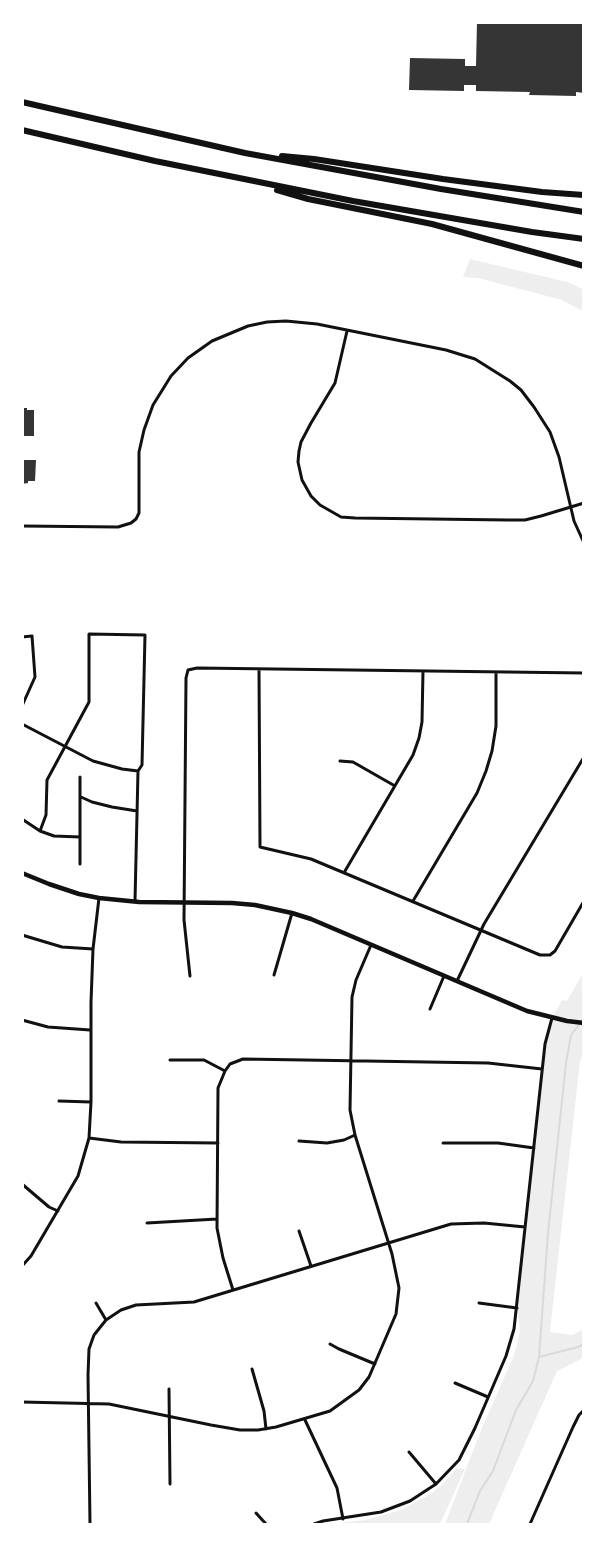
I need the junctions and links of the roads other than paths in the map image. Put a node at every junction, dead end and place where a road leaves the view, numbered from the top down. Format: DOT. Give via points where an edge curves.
graph roads {
  1 [pos="22,102"];
  2 [pos="22,130"];
  3 [pos="245,153"];
  4 [pos="240,179"];
  5 [pos="584,195"];
  6 [pos="584,212"];
  7 [pos="584,239"];
  8 [pos="584,266"];
  9 [pos="348,331"];
  10 [pos="584,503"];
  11 [pos="570,506"];
  12 [pos="22,526"];
  13 [pos="584,543"];
  14 [pos="22,637"];
  15 [pos="260,669"];
  16 [pos="423,671"];
  17 [pos="496,672"];
  18 [pos="584,673"];
  19 [pos="22,706"];
  20 [pos="22,724"];
  21 [pos="65,747"];
  22 [pos="584,758"];
  23 [pos="340,761"];
  24 [pos="138,772"];
  25 [pos="80,777"];
  26 [pos="395,786"];
  27 [pos="81,796"];
  28 [pos="137,811"];
  29 [pos="22,819"];
  30 [pos="40,831"];
  31 [pos="80,837"];
  32 [pos="80,864"];
  33 [pos="345,872"];
  34 [pos="22,873"];
  35 [pos="100,898"];
  36 [pos="135,901"];
  37 [pos="413,901"];
  38 [pos="584,901"];
  39 [pos="184,902"];
  40 [pos="292,913"];
  41 [pos="481,931"];
  42 [pos="22,935"];
  43 [pos="371,944"];
  44 [pos="93,950"];
  45 [pos="274,975"];
  46 [pos="190,976"];
  47 [pos="444,976"];
  48 [pos="457,981"];
  49 [pos="430,1009"];
  50 [pos="552,1018"];
  51 [pos="22,1020"];
  52 [pos="584,1023"];
  53 [pos="90,1030"];
  54 [pos="170,1060"];
  55 [pos="351,1062"];
  56 [pos="542,1069"];
  57 [pos="225,1072"];
  58 [pos="59,1100"];
  59 [pos="91,1102"];
  60 [pos="355,1136"];
  61 [pos="89,1138"];
  62 [pos="299,1142"];
  63 [pos="218,1143"];
  64 [pos="443,1143"];
  65 [pos="534,1148"];
  66 [pos="22,1184"];
  67 [pos="58,1211"];
  68 [pos="217,1219"];
  69 [pos="147,1223"];
  70 [pos="525,1227"];
  71 [pos="299,1231"];
  72 [pos="388,1242"];
  73 [pos="22,1266"];
  74 [pos="311,1266"];
  75 [pos="233,1290"];
  76 [pos="96,1303"];
  77 [pos="479,1303"];
  78 [pos="516,1308"];
  79 [pos="106,1320"];
  80 [pos="330,1344"];
  81 [pos="375,1364"];
  82 [pos="252,1370"];
  83 [pos="455,1383"];
  84 [pos="169,1389"];
  85 [pos="488,1397"];
  86 [pos="22,1402"];
  87 [pos="88,1403"];
  88 [pos="584,1410"];
  89 [pos="169,1416"];
  90 [pos="305,1420"];
  91 [pos="266,1429"];
  92 [pos="409,1452"];
  93 [pos="170,1484"];
  94 [pos="436,1484"];
  95 [pos="256,1513"];
  96 [pos="343,1519"];
  97 [pos="90,1524"];
  98 [pos="266,1524"];
  99 [pos="314,1524"];
  100 [pos="530,1524"];
  1 -- 3 [label="highway"];
  2 -- 4 [label="highway"];
  3 -- 5 [label="highway" via="314,159 443,180"];
  3 -- 6 [label="highway"];
  4 -- 7 [label="highway" via="434,216"];
  4 -- 8 [label="highway" via="308,199 432,224"];
  9 -- 11 [label="street" via="446,350 486,365 510,381 521,390 550,432"];
  9 -- 11 [label="street" via="335,383 299,451 302,480 320,505 341,517 461,520 525,520"];
  9 -- 12 [label="street" via="303,322 268,322 212,341 178,368 148,416 139,452 139,513 132,523 118,527"];
  10 -- 11 [label="street"];
  11 -- 13 [label="street"];
  14 -- 19 [label="street" via="32,636 35,677"];
  15 -- 16 [label="street"];
  15 -- 33 [label="street" via="260,847 312,859"];
  15 -- 39 [label="street" via="188,670"];
  16 -- 17 [label="street"];
  16 -- 26 [label="street" via="420,738"];
  17 -- 18 [label="street"];
  17 -- 37 [label="street" via="496,726 486,771 477,793"];
  20 -- 21 [label="street"];
  21 -- 24 [label="street" via="106,766"];
  21 -- 24 [label="street" via="90,702 90,634 145,635 142,765"];
  21 -- 30 [label="street" via="47,780 46,815"];
  22 -- 41 [label="street"];
  23 -- 26 [label="street" via="353,762"];
  24 -- 28 [label="street"];
  25 -- 27 [label="street"];
  26 -- 33 [label="street"];
  27 -- 28 [label="street" via="92,802"];
  27 -- 31 [label="street"];
  28 -- 36 [label="street"];
  29 -- 30 [label="street"];
  30 -- 31 [label="street" via="54,836"];
  31 -- 32 [label="street"];
  33 -- 37 [label="street"];
  34 -- 35 [label="main road" via="79,894"];
  35 -- 36 [label="main road"];
  35 -- 44 [label="street"];
  36 -- 39 [label="main road"];
  37 -- 41 [label="street"];
  38 -- 41 [label="street" via="550,955 540,955"];
  39 -- 40 [label="main road" via="255,905"];
  39 -- 46 [label="street"];
  40 -- 43 [label="main road"];
  40 -- 45 [label="street"];
  41 -- 48 [label="street"];
  42 -- 44 [label="street" via="62,947"];
  43 -- 47 [label="main road"];
  43 -- 55 [label="street" via="352,997"];
  44 -- 53 [label="street"];
  47 -- 48 [label="main road"];
  47 -- 49 [label="street"];
  48 -- 50 [label="main road" via="527,1012"];
  50 -- 52 [label="main road"];
  50 -- 56 [label="street"];
  51 -- 53 [label="street" via="48,1027"];
  53 -- 59 [label="street"];
  54 -- 57 [label="street" via="204,1060"];
  55 -- 56 [label="street" via="488,1063"];
  55 -- 57 [label="street" via="243,1059 230,1064"];
  55 -- 60 [label="street" via="350,1110"];
  56 -- 65 [label="street"];
  57 -- 63 [label="street" via="218,1088"];
  58 -- 59 [label="street"];
  59 -- 61 [label="street"];
  60 -- 62 [label="street" via="327,1143"];
  60 -- 72 [label="street"];
  61 -- 63 [label="street" via="122,1142"];
  61 -- 67 [label="street" via="78,1176"];
  63 -- 68 [label="street"];
  64 -- 65 [label="street" via="498,1143"];
  65 -- 70 [label="street"];
  66 -- 67 [label="street"];
  67 -- 73 [label="street"];
  68 -- 69 [label="street"];
  68 -- 75 [label="street" via="219,1244"];
  70 -- 72 [label="street" via="466,1223"];
  70 -- 78 [label="street"];
  71 -- 74 [label="street"];
  72 -- 74 [label="street"];
  72 -- 81 [label="street" via="399,1288 396,1314"];
  74 -- 75 [label="street"];
  75 -- 79 [label="street" via="194,1302 136,1305"];
  76 -- 79 [label="street"];
  77 -- 78 [label="street"];
  78 -- 85 [label="street" via="506,1356"];
  79 -- 87 [label="street" via="94,1335 89,1349"];
  80 -- 81 [label="street"];
  81 -- 90 [label="street" via="359,1390 330,1411"];
  82 -- 91 [label="street"];
  83 -- 85 [label="street"];
  84 -- 89 [label="street"];
  85 -- 94 [label="street" via="459,1460"];
  86 -- 87 [label="street"];
  87 -- 89 [label="street"];
  87 -- 97 [label="street"];
  88 -- 100 [label="street"];
  89 -- 91 [label="street" via="240,1430"];
  89 -- 93 [label="street"];
  90 -- 91 [label="street"];
  90 -- 96 [label="street" via="337,1488"];
  92 -- 94 [label="street"];
  94 -- 96 [label="street" via="397,1507"];
  95 -- 98 [label="street"];
  96 -- 99 [label="street"];
}
